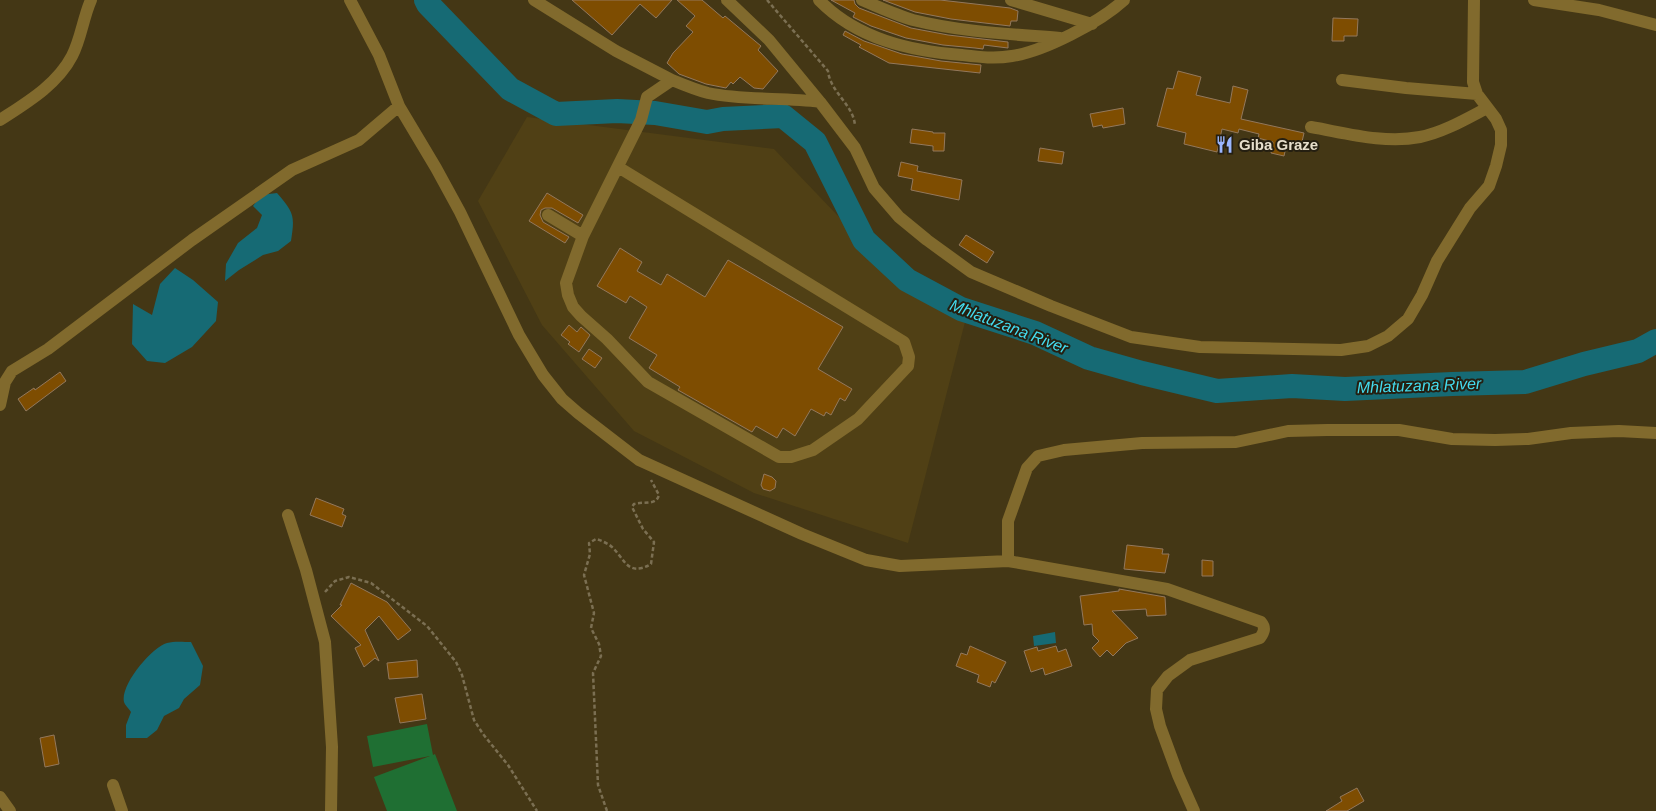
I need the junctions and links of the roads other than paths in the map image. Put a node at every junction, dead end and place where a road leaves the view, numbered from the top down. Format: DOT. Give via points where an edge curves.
graph roads {
  1 [pos="91,0"];
  2 [pos="350,0"];
  3 [pos="534,0"];
  4 [pos="726,0"];
  5 [pos="820,0"];
  6 [pos="862,0"];
  7 [pos="1011,0"];
  8 [pos="1124,0"];
  9 [pos="1474,0"];
  10 [pos="1534,0"];
  11 [pos="1092,24"];
  12 [pos="1656,26"];
  13 [pos="1062,38"];
  14 [pos="672,80"];
  15 [pos="1342,80"];
  16 [pos="1477,94"];
  17 [pos="820,102"];
  18 [pos="399,106"];
  19 [pos="1487,108"];
  20 [pos="0,120"];
  21 [pos="1312,127"];
  22 [pos="618,167"];
  23 [pos="548,215"];
  24 [pos="583,236"];
  25 [pos="0,405"];
  26 [pos="1656,433"];
  27 [pos="288,515"];
  28 [pos="1008,561"];
  29 [pos="113,785"];
  30 [pos="0,797"];
  31 [pos="10,811"];
  32 [pos="122,811"];
  33 [pos="331,811"];
  34 [pos="1194,811"];
  1 -- 20 [label="street" via="73,55 62,72 32,99"];
  2 -- 18 [label="street" via="379,56"];
  3 -- 14 [label="street" via="616,51"];
  4 -- 17 [label="street" via="769,40"];
  5 -- 13 [label="street" via="855,28 878,39 932,53 992,58 1012,56 1034,51"];
  6 -- 13 [label="street" via="912,20 962,29"];
  7 -- 11 [label="street"];
  8 -- 11 [label="street"];
  9 -- 16 [label="street" via="1473,82"];
  10 -- 12 [label="street" via="1598,10"];
  11 -- 13 [label="street"];
  14 -- 17 [label="street" via="715,94"];
  14 -- 22 [label="street" via="647,97 641,120"];
  15 -- 16 [label="street"];
  16 -- 19 [label="street"];
  17 -- 19 [label="street" via="855,148 874,188 899,217 971,272 1131,337 1200,347 1341,350 1368,346 1388,336 1408,319 1453,233 1489,186 1501,145 1501,130"];
  18 -- 25 [label="street" via="359,140 292,170 192,240 48,349 12,371"];
  18 -- 28 [label="street" via="460,212 519,335 543,375 578,413 639,460 866,560 900,566"];
  19 -- 21 [label="street" via="1442,130 1398,140"];
  22 -- 24 [label="street"];
  22 -- 24 [label="street" via="904,342 908,366 858,420 813,450 779,457 648,382 573,307 566,283"];
  23 -- 24 [label="street"];
  26 -- 28 [label="street" via="1570,433 1528,440 1495,440 1452,439 1399,430 1288,431 1236,442 1142,443 1064,450 1038,456 1026,468 1008,521"];
  27 -- 33 [label="street" via="325,642 332,747"];
  28 -- 34 [label="street" via="1167,589 1261,622 1264,626 1260,638 1190,660 1168,676 1157,690 1156,709 1160,726"];
  29 -- 32 [label="street"];
  30 -- 31 [label="street"];
}
